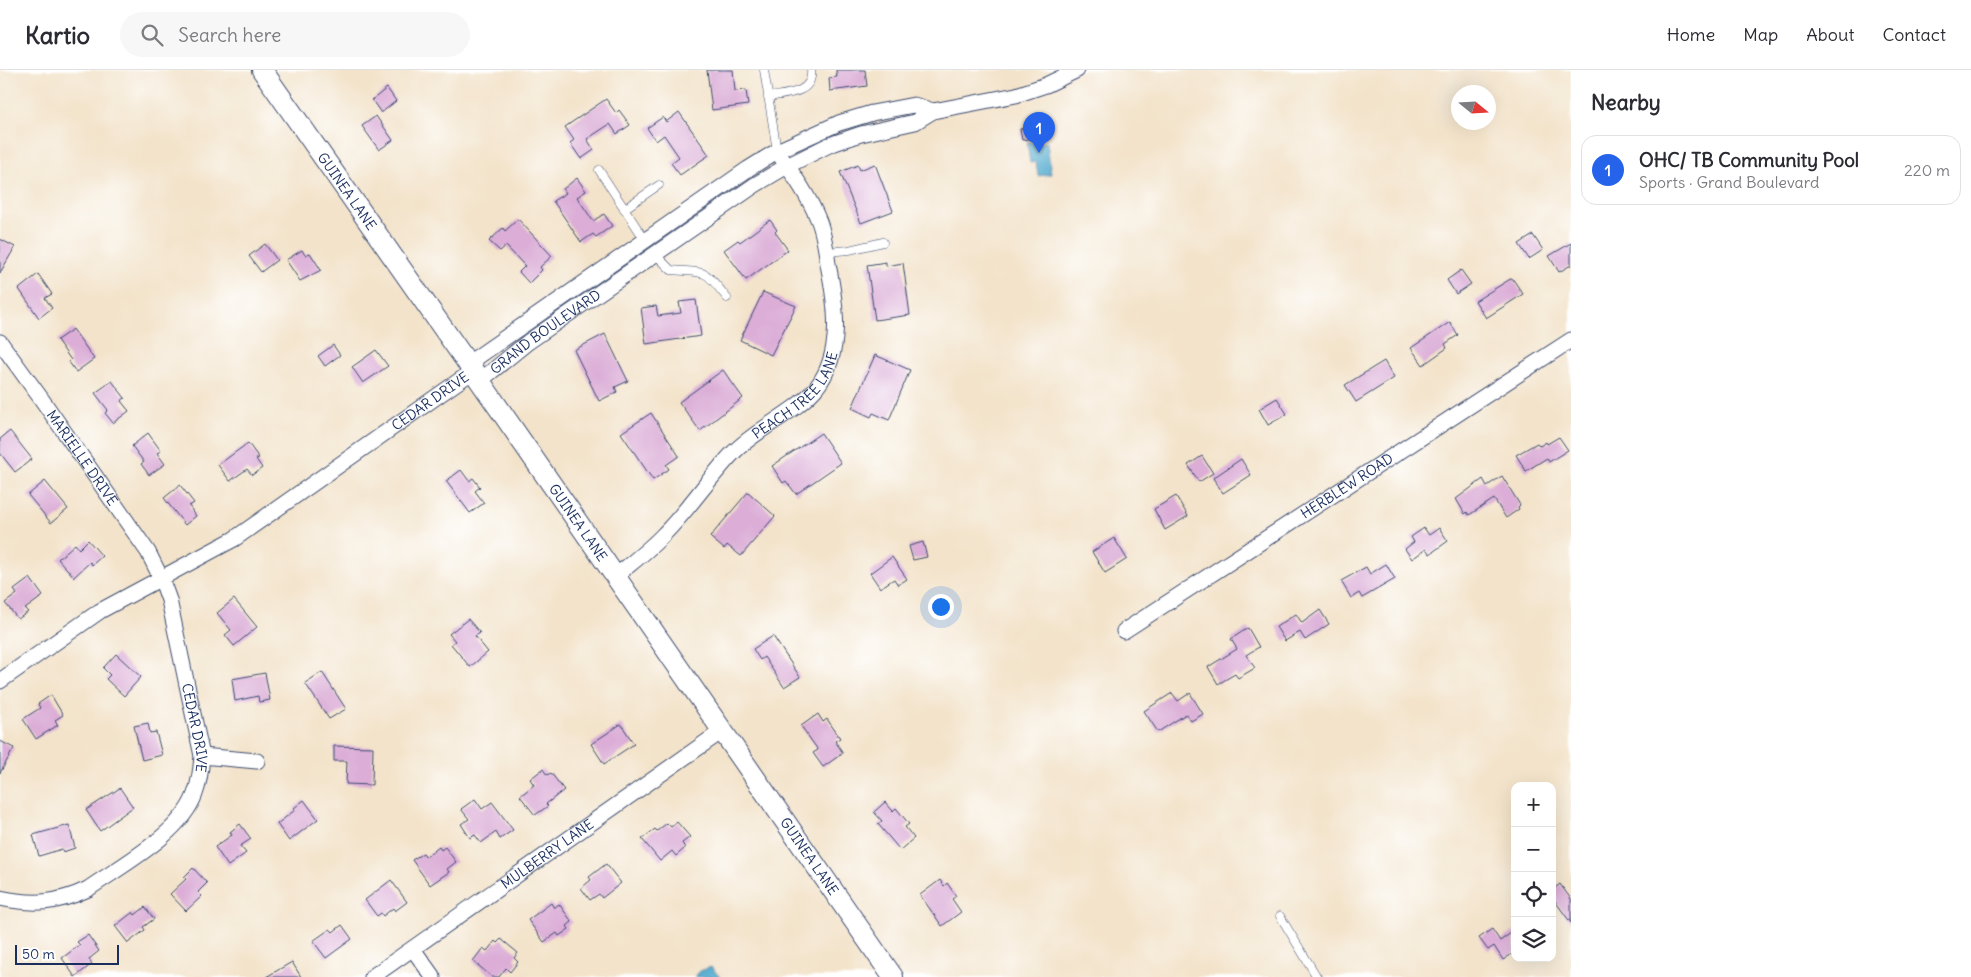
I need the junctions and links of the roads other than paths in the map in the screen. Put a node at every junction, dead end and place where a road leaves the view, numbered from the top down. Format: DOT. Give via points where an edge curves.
graph roads {
  1 [pos="262,70"];
  2 [pos="764,70"];
  3 [pos="811,70"];
  4 [pos="1077,70"];
  5 [pos="768,97"];
  6 [pos="933,111"];
  7 [pos="777,152"];
  8 [pos="787,166"];
  9 [pos="599,170"];
  10 [pos="660,185"];
  11 [pos="624,209"];
  12 [pos="645,240"];
  13 [pos="883,242"];
  14 [pos="826,252"];
  15 [pos="655,254"];
  16 [pos="728,298"];
  17 [pos="534,318"];
  18 [pos="544,331"];
  19 [pos="1571,340"];
  20 [pos="0,342"];
  21 [pos="473,371"];
  22 [pos="615,577"];
  23 [pos="161,578"];
  24 [pos="1124,631"];
  25 [pos="1,677"];
  26 [pos="722,731"];
  27 [pos="202,756"];
  28 [pos="257,761"];
  29 [pos="0,898"];
  30 [pos="1280,916"];
  31 [pos="413,949"];
  32 [pos="372,977"];
  33 [pos="432,977"];
  34 [pos="893,977"];
  35 [pos="1317,977"];
  1 -- 21 [label="street, GUINEA LANE"];
  2 -- 5 [label="lane"];
  3 -- 5 [label="lane" via="810,83 804,90"];
  4 -- 6 [label="street, GRAND BOULEVARD" via="1016,95"];
  5 -- 7 [label="lane"];
  6 -- 7 [label="street, GRAND BOULEVARD" via="914,105 872,113 838,123"];
  6 -- 8 [label="street, GRAND BOULEVARD" via="915,122 829,145"];
  7 -- 8 [label="street, PEACH TREE LANE"];
  7 -- 12 [label="street, GRAND BOULEVARD"];
  8 -- 14 [label="street, PEACH TREE LANE" via="818,220"];
  8 -- 15 [label="street, GRAND BOULEVARD"];
  9 -- 11 [label="lane"];
  10 -- 11 [label="lane"];
  11 -- 12 [label="lane"];
  12 -- 15 [label="street"];
  12 -- 17 [label="street, GRAND BOULEVARD"];
  13 -- 14 [label="lane"];
  14 -- 22 [label="street, PEACH TREE LANE" via="836,324 835,339 827,370 816,387 806,398 739,447 663,535"];
  15 -- 16 [label="lane" via="671,270 697,270 708,274"];
  15 -- 18 [label="street, GRAND BOULEVARD"];
  17 -- 18 [label="street"];
  17 -- 21 [label="street, GRAND BOULEVARD" via="476,358"];
  18 -- 21 [label="street, GRAND BOULEVARD" via="486,376"];
  19 -- 24 [label="street, HERBLEW ROAD"];
  20 -- 23 [label="street, MARIELLE DRIVE" via="142,544"];
  21 -- 22 [label="street, GUINEA LANE"];
  21 -- 23 [label="street, CEDAR DRIVE" via="234,539"];
  22 -- 26 [label="street, GUINEA LANE"];
  23 -- 25 [label="street, CEDAR DRIVE" via="100,610"];
  23 -- 27 [label="street, CEDAR DRIVE" via="169,600"];
  26 -- 31 [label="street, MULBERRY LANE"];
  26 -- 34 [label="street, GUINEA LANE"];
  27 -- 28 [label="street"];
  27 -- 29 [label="street, CEDAR DRIVE" via="195,795 177,823 163,837 74,896 37,903"];
  30 -- 35 [label="lane"];
  31 -- 32 [label="street, MULBERRY LANE"];
  31 -- 33 [label="street"];
}
